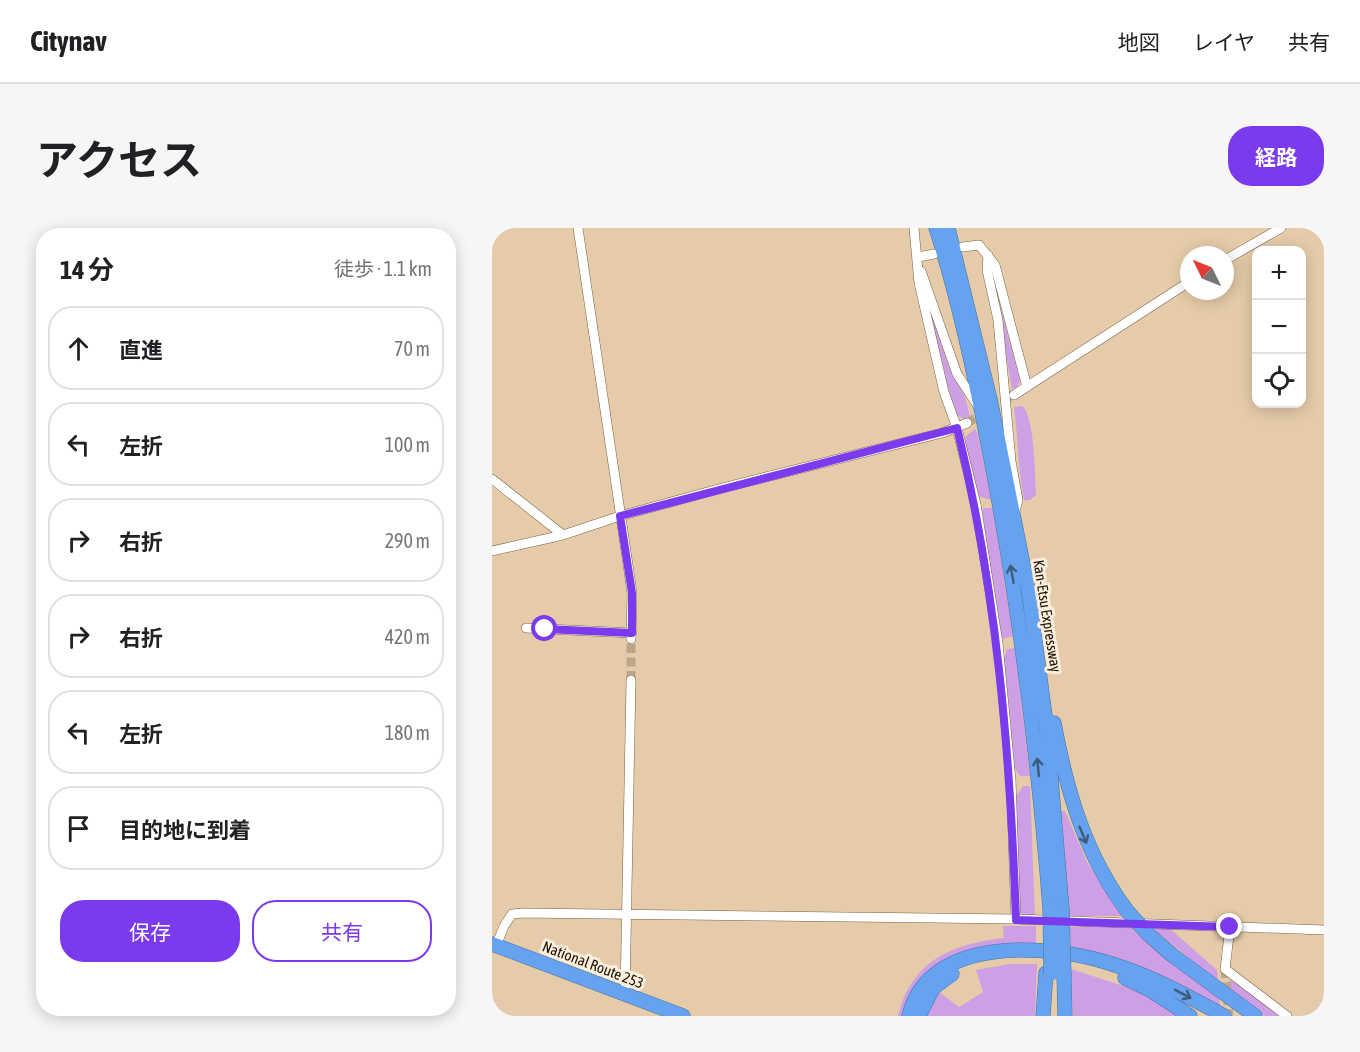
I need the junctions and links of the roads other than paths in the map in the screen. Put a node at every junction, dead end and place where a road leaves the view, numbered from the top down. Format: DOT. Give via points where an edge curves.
graph roads {
  1 [pos="578,228"];
  2 [pos="914,228"];
  3 [pos="936,228"];
  4 [pos="948,228"];
  5 [pos="1281,228"];
  6 [pos="963,247"];
  7 [pos="934,254"];
  8 [pos="988,255"];
  9 [pos="1234,255"];
  10 [pos="918,257"];
  11 [pos="920,268"];
  12 [pos="1180,288"];
  13 [pos="1027,387"];
  14 [pos="1014,395"];
  15 [pos="982,411"];
  16 [pos="967,423"];
  17 [pos="957,428"];
  18 [pos="492,479"];
  19 [pos="620,516"];
  20 [pos="1013,516"];
  21 [pos="563,535"];
  22 [pos="492,551"];
  23 [pos="1029,594"];
  24 [pos="526,628"];
  25 [pos="631,680"];
  26 [pos="1052,909"];
  27 [pos="627,914"];
  28 [pos="1016,920"];
  29 [pos="1230,927"];
  30 [pos="1324,930"];
  31 [pos="494,945"];
  32 [pos="1054,974"];
  33 [pos="625,994"];
  34 [pos="682,1016"];
  35 [pos="909,1016"];
  36 [pos="919,1016"];
  37 [pos="1043,1016"];
  38 [pos="1052,1016"];
  39 [pos="1065,1016"];
  40 [pos="1190,1016"];
  41 [pos="1224,1016"];
  42 [pos="1255,1016"];
  43 [pos="1287,1016"];
  1 -- 19 [label="street"];
  2 -- 10 [label="street"];
  3 -- 15 [label="highway, Kan-Etsu Expressway"];
  4 -- 20 [label="highway, Kan-Etsu Expressway" via="990,399"];
  5 -- 9 [label="street"];
  6 -- 8 [label="street" via="978,245"];
  7 -- 10 [label="street"];
  8 -- 13 [label="street" via="995,265"];
  8 -- 20 [label="street" via="1018,500"];
  10 -- 11 [label="street"];
  11 -- 15 [label="street" via="957,374"];
  11 -- 17 [label="street" via="919,283 944,392"];
  12 -- 13 [label="street"];
  13 -- 14 [label="street"];
  26 -- 15 [label="highway, Kan-Etsu Expressway, one-way" via="1017,604"];
  16 -- 17 [label="street"];
  17 -- 19 [label="street"];
  17 -- 28 [label="street" via="976,504 998,643 1011,780"];
  18 -- 21 [label="street"];
  19 -- 21 [label="street"];
  19 -- 24 [label="street" via="632,593 632,636"];
  20 -- 23 [label="highway, Kan-Etsu Expressway"];
  21 -- 22 [label="street"];
  23 -- 26 [label="highway, Kan-Etsu Expressway" via="1047,731"];
  23 -- 42 [label="highway, one-way, bridge" via="1068,793 1099,869 1148,934"];
  25 -- 27 [label="street"];
  26 -- 32 [label="highway, Kan-Etsu Expressway, bridge"];
  27 -- 28 [label="street"];
  27 -- 31 [label="street" via="512,914"];
  27 -- 33 [label="street"];
  28 -- 29 [label="street"];
  29 -- 30 [label="street"];
  29 -- 43 [label="street" via="1225,969"];
  31 -- 33 [label="highway, National Route 253"];
  32 -- 37 [label="highway"];
  32 -- 38 [label="highway, Kan-Etsu Expressway"];
  32 -- 39 [label="highway, Kan-Etsu Expressway"];
  33 -- 34 [label="highway, National Route 253"];
  35 -- 41 [label="highway, one-way" via="922,987 952,963 976,955 1027,951 1075,954 1114,964"];
  36 -- 40 [label="highway" via="933,988 951,974 971,965 1020,958 1057,960 1110,972 1150,990"];
}
